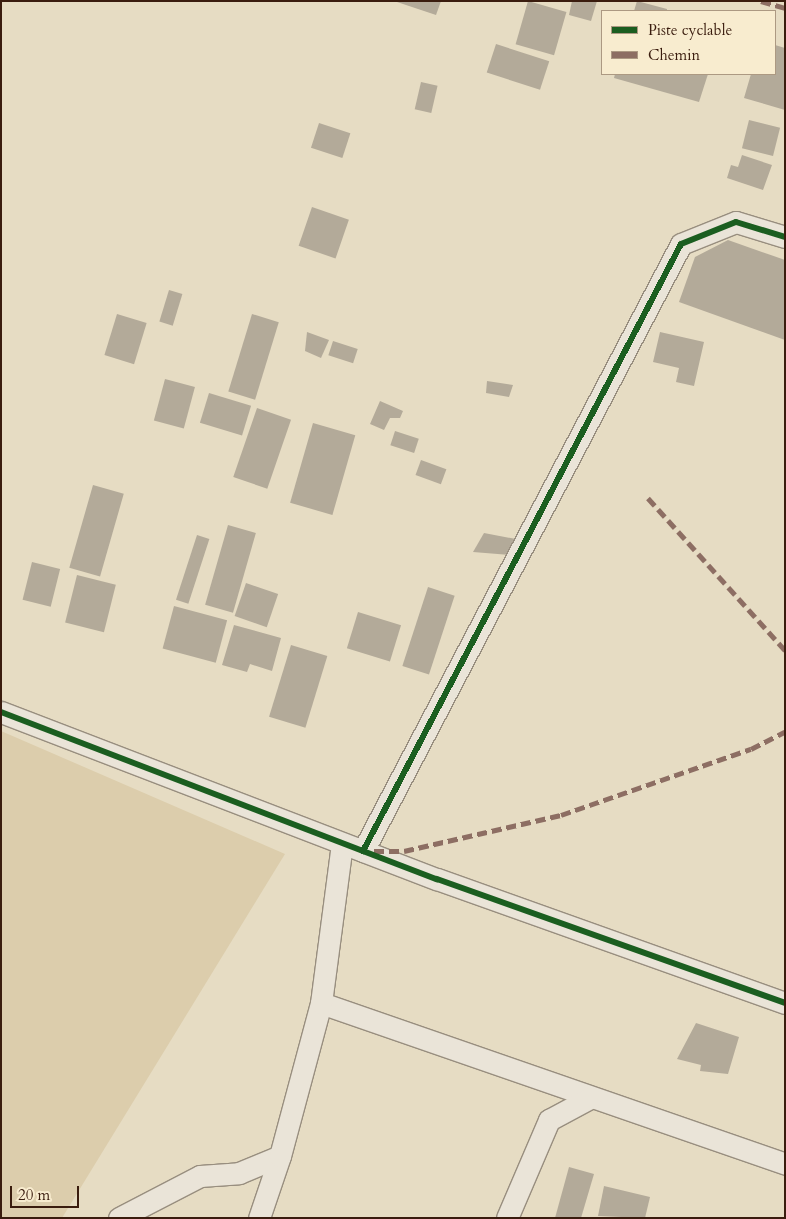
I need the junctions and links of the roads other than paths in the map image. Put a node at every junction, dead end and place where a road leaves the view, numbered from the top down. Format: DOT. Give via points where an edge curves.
graph roads {
  1 [pos="785,237"];
  2 [pos="1,712"];
  3 [pos="342,843"];
  4 [pos="363,851"];
  5 [pos="785,1002"];
  6 [pos="321,1003"];
  7 [pos="590,1098"];
  8 [pos="280,1156"];
  9 [pos="785,1164"];
  10 [pos="119,1218"];
  11 [pos="259,1218"];
  12 [pos="508,1218"];
  1 -- 4 [label="street" via="736,222 681,244"];
  2 -- 3 [label="street"];
  3 -- 4 [label="street"];
  3 -- 6 [label="street"];
  4 -- 5 [label="street"];
  6 -- 7 [label="street"];
  6 -- 8 [label="street"];
  7 -- 9 [label="street"];
  7 -- 12 [label="street" via="549,1120"];
  8 -- 10 [label="street" via="238,1173 200,1176"];
  8 -- 11 [label="street"];
}
